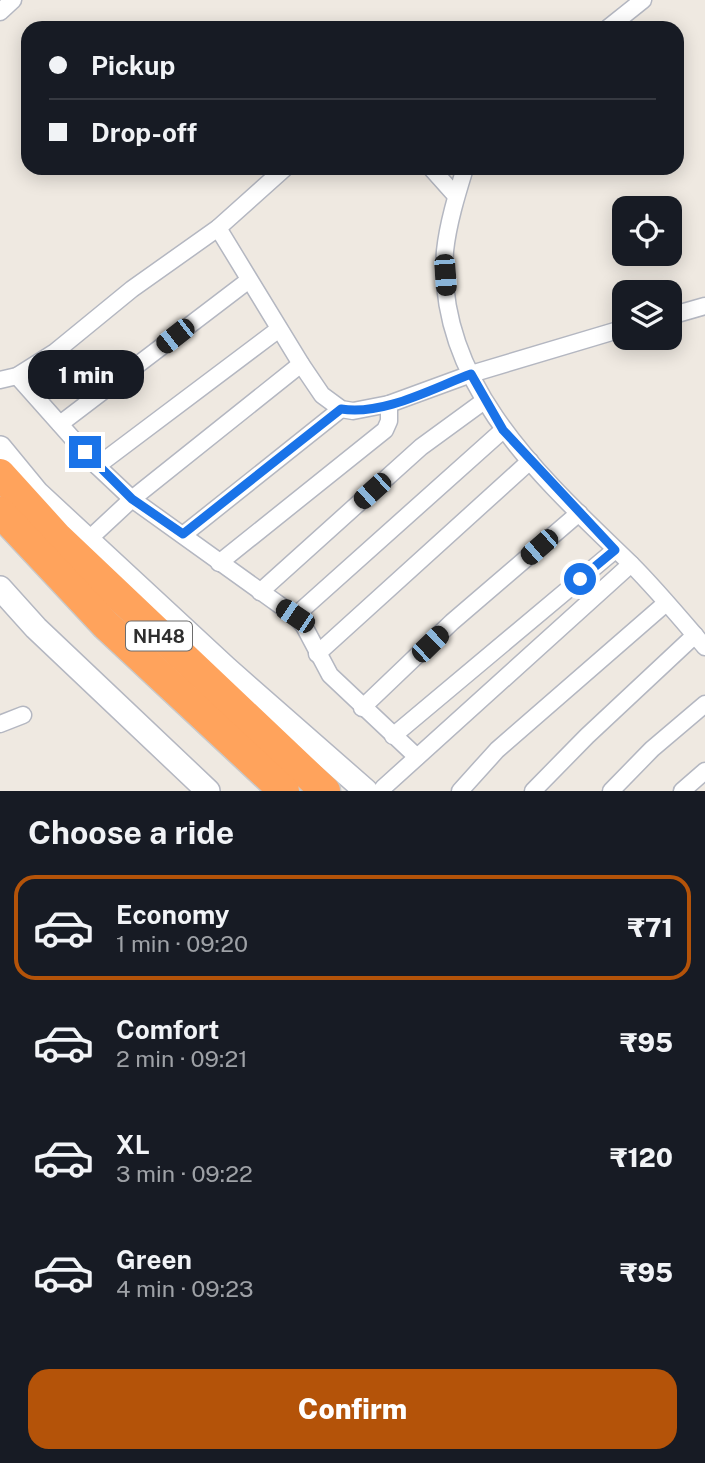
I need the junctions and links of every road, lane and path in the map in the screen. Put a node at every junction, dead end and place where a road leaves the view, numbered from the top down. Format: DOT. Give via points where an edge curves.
graph roads {
  1 [pos="13,0"];
  2 [pos="643,0"];
  3 [pos="0,12"];
  4 [pos="617,21"];
  5 [pos="277,175"];
  6 [pos="437,175"];
  7 [pos="463,175"];
  8 [pos="456,196"];
  9 [pos="218,228"];
  10 [pos="249,280"];
  11 [pos="705,306"];
  12 [pos="682,313"];
  13 [pos="279,329"];
  14 [pos="612,332"];
  15 [pos="301,364"];
  16 [pos="471,374"];
  17 [pos="17,376"];
  18 [pos="0,380"];
  19 [pos="484,401"];
  20 [pos="388,404"];
  21 [pos="341,409"];
  22 [pos="60,424"];
  23 [pos="503,430"];
  24 [pos="0,448"];
  25 [pos="530,461"];
  26 [pos="97,466"];
  27 [pos="0,474"];
  28 [pos="132,499"];
  29 [pos="0,512"];
  30 [pos="579,513"];
  31 [pos="183,534"];
  32 [pos="88,540"];
  33 [pos="615,550"];
  34 [pos="219,563"];
  35 [pos="631,564"];
  36 [pos="0,587"];
  37 [pos="260,592"];
  38 [pos="666,603"];
  39 [pos="295,616"];
  40 [pos="700,641"];
  41 [pos="317,654"];
  42 [pos="705,704"];
  43 [pos="362,708"];
  44 [pos="23,715"];
  45 [pos="0,724"];
  46 [pos="393,736"];
  47 [pos="417,757"];
  48 [pos="705,771"];
  49 [pos="373,787"];
  50 [pos="208,791"];
  51 [pos="284,791"];
  52 [pos="325,791"];
  53 [pos="460,791"];
  54 [pos="533,791"];
  55 [pos="611,791"];
  56 [pos="682,791"];
  1 -- 3 [label="street"];
  2 -- 4 [label="street"];
  5 -- 9 [label="street"];
  6 -- 8 [label="street"];
  7 -- 8 [label="street"];
  8 -- 16 [label="street" via="446,250 446,291 454,331"];
  9 -- 10 [label="street"];
  9 -- 17 [label="street"];
  10 -- 13 [label="street"];
  10 -- 22 [label="street"];
  11 -- 12 [label="street"];
  13 -- 15 [label="street"];
  13 -- 26 [label="street"];
  14 -- 16 [label="street"];
  15 -- 21 [label="street" via="322,396"];
  15 -- 28 [label="street"];
  16 -- 19 [label="street"];
  16 -- 20 [label="street"];
  17 -- 18 [label="street"];
  17 -- 22 [label="street"];
  19 -- 23 [label="street"];
  19 -- 37 [label="street" via="421,447"];
  20 -- 21 [label="street"];
  20 -- 34 [label="street" via="385,429"];
  21 -- 31 [label="street"];
  22 -- 26 [label="street"];
  23 -- 25 [label="street"];
  23 -- 39 [label="street"];
  24 -- 32 [label="street" via="37,493"];
  25 -- 30 [label="street"];
  25 -- 41 [label="street"];
  26 -- 28 [label="street"];
  27 -- 52 [label="highway, NH48" via="58,538"];
  28 -- 31 [label="street"];
  28 -- 32 [label="street"];
  29 -- 51 [label="highway, NH48" via="106,625"];
  30 -- 33 [label="street"];
  30 -- 43 [label="street"];
  31 -- 34 [label="street"];
  32 -- 49 [label="street" via="227,669"];
  33 -- 35 [label="street"];
  33 -- 46 [label="street"];
  34 -- 37 [label="street"];
  35 -- 38 [label="street"];
  35 -- 47 [label="street"];
  36 -- 50 [label="street" via="36,628"];
  37 -- 39 [label="street"];
  38 -- 40 [label="street"];
  38 -- 53 [label="street" via="498,750"];
  39 -- 41 [label="street"];
  40 -- 54 [label="street" via="587,736"];
  41 -- 43 [label="street"];
  42 -- 55 [label="street"];
  43 -- 46 [label="street"];
  44 -- 45 [label="street"];
  46 -- 47 [label="street"];
  47 -- 49 [label="street"];
  48 -- 56 [label="street"];
}
